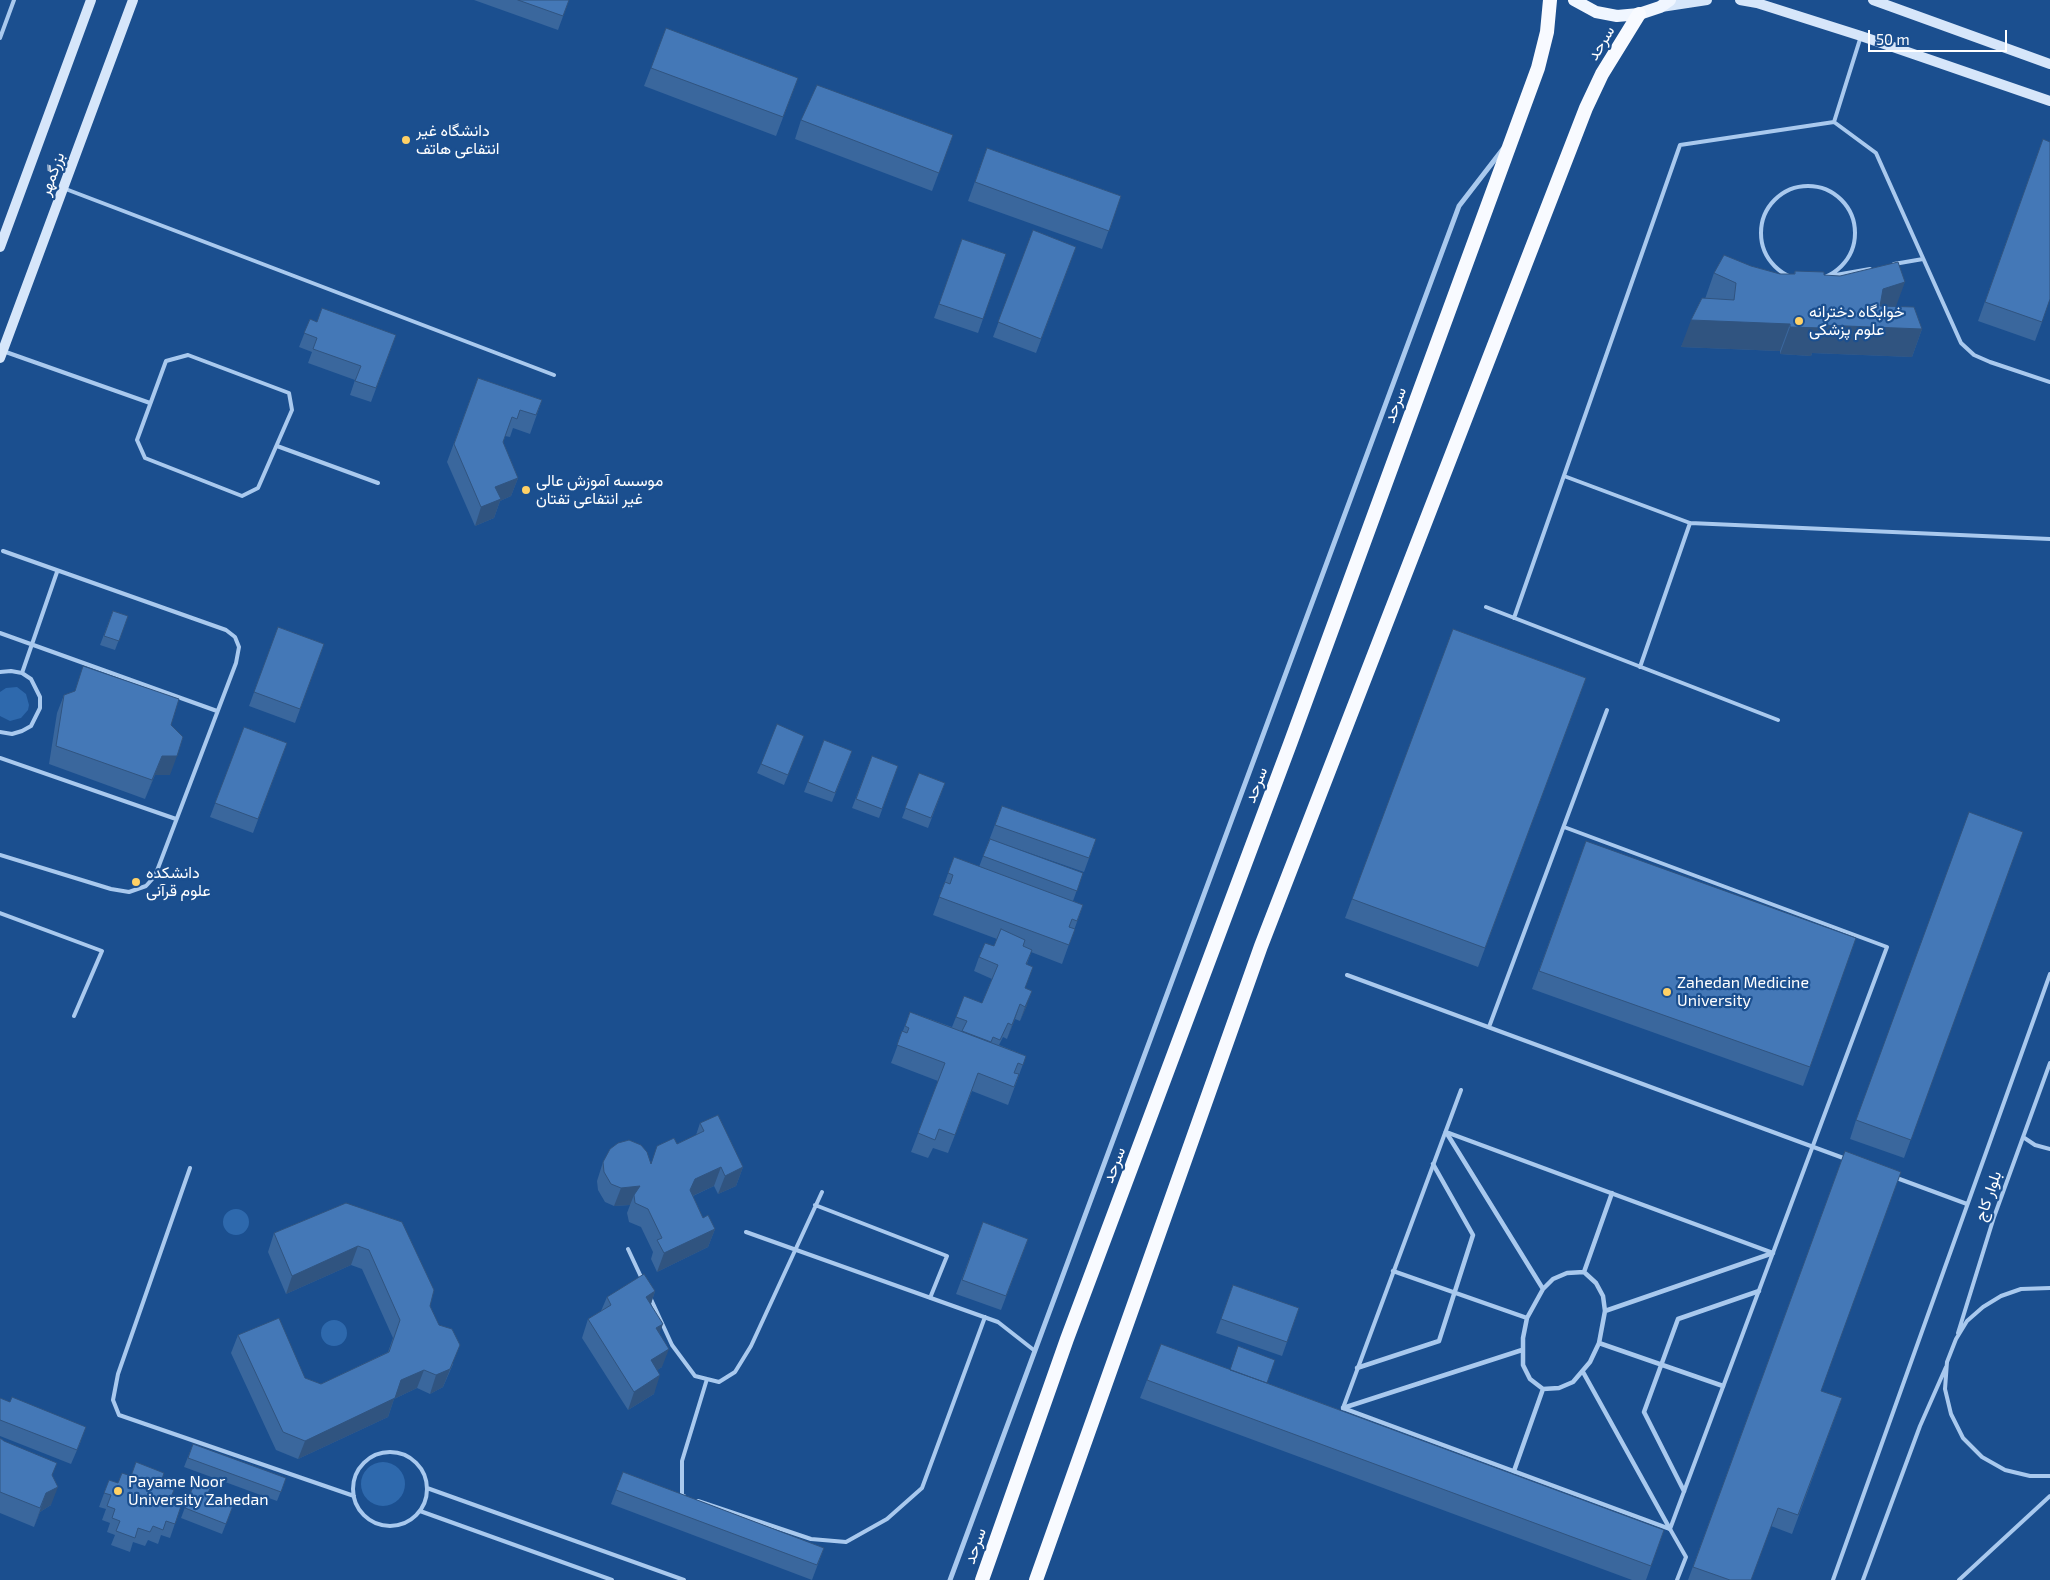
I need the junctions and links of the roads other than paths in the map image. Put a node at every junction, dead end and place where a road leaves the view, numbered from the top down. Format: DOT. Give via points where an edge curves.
graph roads {
  1 [pos="14,0"];
  2 [pos="91,0"];
  3 [pos="133,0"];
  4 [pos="1550,0"];
  5 [pos="1574,0"];
  6 [pos="1707,0"];
  7 [pos="1740,0"];
  8 [pos="1873,0"];
  9 [pos="1665,3"];
  10 [pos="1639,14"];
  11 [pos="1861,36"];
  12 [pos="0,38"];
  13 [pos="2050,64"];
  14 [pos="2050,101"];
  15 [pos="1834,122"];
  16 [pos="1511,139"];
  17 [pos="63,188"];
  18 [pos="0,247"];
  19 [pos="1923,259"];
  20 [pos="1884,266"];
  21 [pos="1874,268"];
  22 [pos="1826,277"];
  23 [pos="1,355"];
  24 [pos="554,375"];
  25 [pos="2050,382"];
  26 [pos="150,403"];
  27 [pos="277,446"];
  28 [pos="1564,476"];
  29 [pos="378,483"];
  30 [pos="1690,523"];
  31 [pos="2050,539"];
  32 [pos="3,551"];
  33 [pos="57,572"];
  34 [pos="1486,607"];
  35 [pos="1514,618"];
  36 [pos="0,633"];
  37 [pos="32,645"];
  38 [pos="1640,666"];
  39 [pos="0,672"];
  40 [pos="22,673"];
  41 [pos="1607,710"];
  42 [pos="217,711"];
  43 [pos="1778,720"];
  44 [pos="0,734"];
  45 [pos="0,758"];
  46 [pos="176,819"];
  47 [pos="1564,827"];
  48 [pos="0,855"];
  49 [pos="0,913"];
  50 [pos="2050,974"];
  51 [pos="1347,975"];
  52 [pos="74,1016"];
  53 [pos="1489,1028"];
  54 [pos="2050,1063"];
  55 [pos="1461,1090"];
  56 [pos="1446,1132"];
  57 [pos="2023,1137"];
  58 [pos="1812,1147"];
  59 [pos="2050,1149"];
  60 [pos="1849,1161"];
  61 [pos="1433,1164"];
  62 [pos="190,1168"];
  63 [pos="1885,1174"];
  64 [pos="822,1192"];
  65 [pos="1612,1193"];
  66 [pos="1967,1204"];
  67 [pos="815,1205"];
  68 [pos="746,1232"];
  69 [pos="628,1249"];
  70 [pos="794,1250"];
  71 [pos="1773,1253"];
  72 [pos="1393,1271"];
  73 [pos="1584,1272"];
  74 [pos="644,1284"];
  75 [pos="2050,1288"];
  76 [pos="1543,1289"];
  77 [pos="1759,1291"];
  78 [pos="648,1292"];
  79 [pos="1454,1293"];
  80 [pos="930,1298"];
  81 [pos="1605,1311"];
  82 [pos="985,1317"];
  83 [pos="1528,1318"];
  84 [pos="1956,1339"];
  85 [pos="1599,1343"];
  86 [pos="1522,1350"];
  87 [pos="1034,1351"];
  88 [pos="1947,1362"];
  89 [pos="1662,1365"];
  90 [pos="1357,1368"];
  91 [pos="1583,1372"];
  92 [pos="707,1379"];
  93 [pos="1723,1386"];
  94 [pos="1543,1389"];
  95 [pos="1343,1408"];
  96 [pos="1514,1471"];
  97 [pos="2050,1476"];
  98 [pos="427,1488"];
  99 [pos="1684,1491"];
  100 [pos="354,1496"];
  101 [pos="2050,1496"];
  102 [pos="420,1511"];
  103 [pos="1670,1529"];
  104 [pos="612,1580"];
  105 [pos="684,1580"];
  106 [pos="950,1580"];
  107 [pos="982,1580"];
  108 [pos="1036,1580"];
  109 [pos="1677,1580"];
  110 [pos="1833,1580"];
  111 [pos="1863,1580"];
  112 [pos="1959,1580"];
  1 -- 12 [label="lane"];
  2 -- 18 [label="main road, بزرگمهر"];
  3 -- 17 [label="main road, بزرگمهر"];
  4 -- 16 [label="highway, سرحد" via="1547,32 1538,68"];
  5 -- 10 [label="main road" via="1596,12 1617,16"];
  6 -- 9 [label="main road"];
  7 -- 11 [label="main road"];
  8 -- 13 [label="main road"];
  9 -- 10 [label="main road"];
  10 -- 108 [label="highway, سرحد" via="1602,74 1586,108 1261,946"];
  11 -- 14 [label="main road"];
  11 -- 15 [label="lane"];
  15 -- 19 [label="lane" via="1876,153"];
  15 -- 28 [label="lane" via="1680,145"];
  16 -- 87 [label="street" via="1459,206"];
  16 -- 107 [label="highway, سرحد" via="1067,1339"];
  17 -- 23 [label="main road, بزرگمهر"];
  17 -- 24 [label="lane"];
  19 -- 20 [label="lane"];
  19 -- 25 [label="lane" via="1961,343 1974,355"];
  21 -- 22 [label="lane"];
  22 -- 22 [label="lane" via="1836,271 1852,252 1855,228 1852,216 1837,196 1827,190 1802,186 1790,189 1775,199 1764,214 1761,226 1764,251 1770,262 1789,277 1801,280"];
  23 -- 26 [label="lane"];
  26 -- 27 [label="lane" via="137,440 145,458 242,496 258,488"];
  26 -- 27 [label="lane" via="166,361 188,355 289,393 292,410"];
  27 -- 29 [label="lane"];
  28 -- 30 [label="lane"];
  28 -- 35 [label="lane"];
  30 -- 31 [label="lane"];
  30 -- 38 [label="lane"];
  32 -- 33 [label="lane"];
  33 -- 37 [label="lane"];
  33 -- 42 [label="lane" via="226,630 235,637 239,647 236,662"];
  34 -- 35 [label="lane"];
  35 -- 38 [label="lane"];
  36 -- 37 [label="lane"];
  37 -- 40 [label="lane"];
  37 -- 42 [label="lane"];
  38 -- 43 [label="lane"];
  39 -- 40 [label="lane"];
  40 -- 44 [label="lane" via="37,687 40,697 37,718 26,728 12,734"];
  41 -- 47 [label="lane"];
  42 -- 46 [label="lane"];
  45 -- 46 [label="lane"];
  46 -- 48 [label="lane" via="155,876 146,886 129,892"];
  47 -- 53 [label="lane"];
  47 -- 58 [label="lane" via="1887,947"];
  49 -- 52 [label="lane" via="102,951"];
  50 -- 66 [label="lane"];
  51 -- 53 [label="lane"];
  53 -- 58 [label="lane"];
  54 -- 57 [label="lane, بلوار کاج"];
  55 -- 56 [label="lane"];
  56 -- 61 [label="lane"];
  56 -- 65 [label="lane"];
  56 -- 76 [label="street"];
  57 -- 59 [label="lane"];
  57 -- 84 [label="lane, بلوار کاج"];
  58 -- 60 [label="lane"];
  58 -- 71 [label="lane"];
  61 -- 72 [label="lane"];
  61 -- 79 [label="street" via="1473,1235"];
  62 -- 100 [label="lane" via="118,1374 113,1400 119,1415"];
  63 -- 66 [label="lane"];
  64 -- 67 [label="lane"];
  65 -- 71 [label="lane"];
  65 -- 73 [label="street"];
  66 -- 110 [label="lane"];
  67 -- 70 [label="lane"];
  67 -- 80 [label="lane" via="947,1256"];
  68 -- 70 [label="lane"];
  69 -- 74 [label="lane"];
  70 -- 80 [label="lane"];
  70 -- 92 [label="lane" via="751,1346 735,1372 719,1382"];
  71 -- 77 [label="lane"];
  71 -- 81 [label="street"];
  72 -- 79 [label="street"];
  72 -- 90 [label="lane"];
  73 -- 76 [label="street" via="1568,1273 1553,1279"];
  73 -- 81 [label="street" via="1596,1282 1603,1296"];
  75 -- 84 [label="lane" via="2021,1289 2001,1296 1967,1321"];
  76 -- 83 [label="street"];
  77 -- 89 [label="street" via="1678,1319"];
  77 -- 93 [label="lane"];
  78 -- 92 [label="lane" via="672,1345 695,1376"];
  79 -- 83 [label="street"];
  79 -- 90 [label="street" via="1438,1341"];
  80 -- 82 [label="lane"];
  81 -- 85 [label="street"];
  82 -- 87 [label="lane" via="998,1322"];
  82 -- 92 [label="lane" via="922,1488 887,1519 846,1542 811,1539 682,1496 682,1461"];
  83 -- 86 [label="street"];
  84 -- 88 [label="lane"];
  85 -- 89 [label="street"];
  85 -- 91 [label="street"];
  86 -- 94 [label="street" via="1523,1365 1530,1378"];
  86 -- 95 [label="street"];
  87 -- 106 [label="street"];
  88 -- 97 [label="lane" via="1946,1389 1951,1414 1963,1438 1982,1457 2005,1470 2030,1476"];
  88 -- 111 [label="lane"];
  89 -- 93 [label="street"];
  89 -- 99 [label="street" via="1644,1412"];
  90 -- 95 [label="lane"];
  91 -- 94 [label="street" via="1573,1382 1559,1388"];
  91 -- 103 [label="street"];
  93 -- 99 [label="lane"];
  94 -- 96 [label="street"];
  95 -- 96 [label="lane"];
  96 -- 103 [label="lane"];
  98 -- 100 [label="lane" via="419,1465 410,1457 386,1452 364,1462 353,1484"];
  98 -- 102 [label="lane"];
  98 -- 105 [label="lane"];
  99 -- 103 [label="lane"];
  100 -- 102 [label="lane" via="366,1516 388,1526 411,1519"];
  101 -- 112 [label="lane"];
  102 -- 104 [label="lane"];
  103 -- 109 [label="lane" via="1686,1557"];
}
